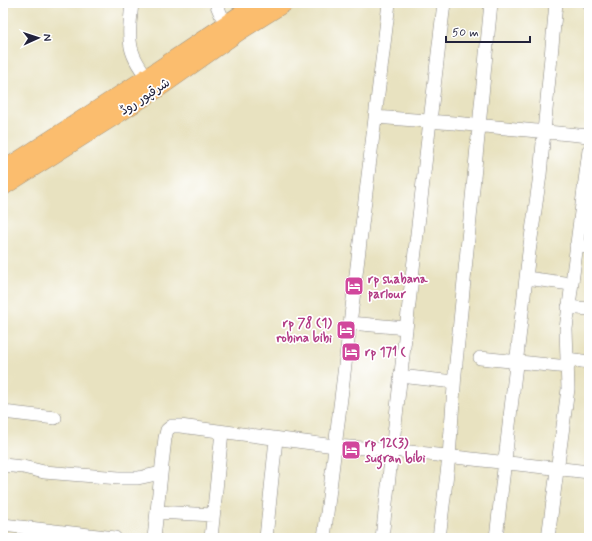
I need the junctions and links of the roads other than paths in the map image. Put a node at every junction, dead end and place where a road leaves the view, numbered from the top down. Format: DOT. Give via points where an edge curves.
graph roads {
  1 [pos="132,3"];
  2 [pos="216,3"];
  3 [pos="257,3"];
  4 [pos="285,3"];
  5 [pos="389,3"];
  6 [pos="444,3"];
  7 [pos="491,3"];
  8 [pos="556,3"];
  9 [pos="228,23"];
  10 [pos="152,83"];
  11 [pos="375,117"];
  12 [pos="430,121"];
  13 [pos="478,125"];
  14 [pos="543,132"];
  15 [pos="589,136"];
  16 [pos="589,150"];
  17 [pos="3,170"];
  18 [pos="3,187"];
  19 [pos="583,246"];
  20 [pos="526,278"];
  21 [pos="571,284"];
  22 [pos="568,307"];
  23 [pos="589,309"];
  24 [pos="350,323"];
  25 [pos="406,328"];
  26 [pos="480,358"];
  27 [pos="517,361"];
  28 [pos="589,362"];
  29 [pos="567,363"];
  30 [pos="400,376"];
  31 [pos="454,382"];
  32 [pos="3,412"];
  33 [pos="55,418"];
  34 [pos="222,432"];
  35 [pos="276,439"];
  36 [pos="335,446"];
  37 [pos="392,450"];
  38 [pos="449,457"];
  39 [pos="505,463"];
  40 [pos="3,465"];
  41 [pos="557,469"];
  42 [pos="589,472"];
  43 [pos="161,473"];
  44 [pos="157,512"];
  45 [pos="213,515"];
  46 [pos="3,525"];
  47 [pos="115,538"];
  48 [pos="154,538"];
  49 [pos="211,538"];
  50 [pos="266,538"];
  51 [pos="324,538"];
  52 [pos="382,538"];
  53 [pos="440,538"];
  54 [pos="496,538"];
  55 [pos="548,538"];
  1 -- 10 [label="street" via="131,48 140,70"];
  2 -- 9 [label="street"];
  3 -- 9 [label="main road, شرقپور روڈ"];
  4 -- 10 [label="main road, شرقپور روڈ"];
  5 -- 11 [label="street"];
  6 -- 12 [label="street"];
  7 -- 13 [label="street"];
  8 -- 14 [label="street"];
  9 -- 10 [label="main road, شرقپور روڈ"];
  10 -- 17 [label="main road, شرقپور روڈ"];
  10 -- 18 [label="main road, شرقپور روڈ"];
  11 -- 12 [label="street"];
  11 -- 24 [label="street"];
  12 -- 13 [label="street"];
  12 -- 25 [label="street"];
  13 -- 14 [label="street"];
  13 -- 31 [label="street"];
  14 -- 15 [label="street"];
  14 -- 20 [label="street"];
  16 -- 19 [label="street"];
  19 -- 21 [label="street"];
  20 -- 21 [label="street"];
  20 -- 27 [label="street"];
  21 -- 22 [label="street"];
  22 -- 23 [label="street"];
  22 -- 29 [label="street"];
  24 -- 25 [label="street"];
  24 -- 36 [label="street"];
  25 -- 30 [label="street"];
  26 -- 27 [label="street"];
  27 -- 29 [label="street"];
  27 -- 39 [label="street"];
  28 -- 29 [label="street"];
  29 -- 41 [label="street" via="568,388"];
  30 -- 31 [label="street"];
  30 -- 37 [label="street"];
  31 -- 38 [label="street"];
  32 -- 33 [label="street"];
  34 -- 35 [label="street"];
  34 -- 43 [label="street" via="180,426 169,428 166,433"];
  34 -- 45 [label="street"];
  35 -- 36 [label="street"];
  35 -- 50 [label="street"];
  36 -- 37 [label="street"];
  36 -- 51 [label="street"];
  37 -- 38 [label="street"];
  37 -- 52 [label="street"];
  38 -- 39 [label="street"];
  38 -- 53 [label="street"];
  39 -- 41 [label="street"];
  39 -- 54 [label="street"];
  40 -- 43 [label="street" via="44,472 119,478 138,478"];
  41 -- 42 [label="street"];
  41 -- 55 [label="street"];
  43 -- 44 [label="street"];
  44 -- 45 [label="street"];
  44 -- 48 [label="street"];
  45 -- 49 [label="street"];
  46 -- 47 [label="street"];
}
